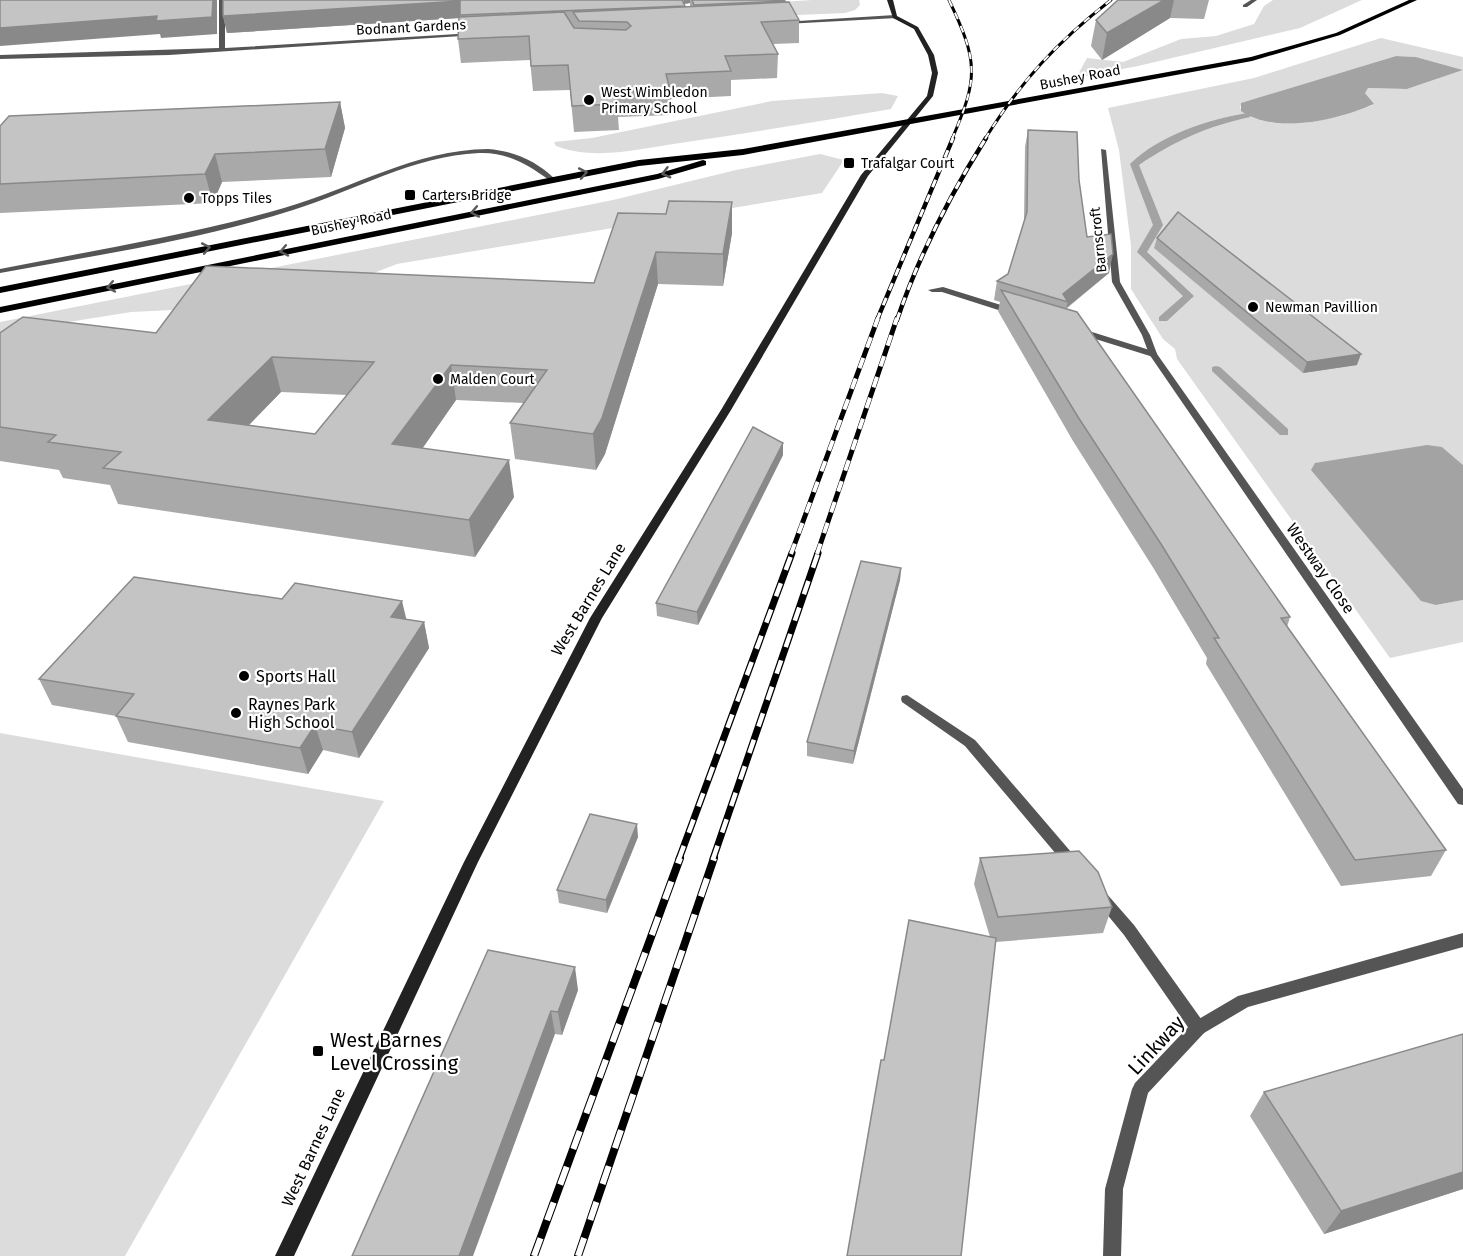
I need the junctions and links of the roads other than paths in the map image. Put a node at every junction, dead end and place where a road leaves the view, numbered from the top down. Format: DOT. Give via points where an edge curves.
graph roads {
  1 [pos="222,0"];
  2 [pos="890,0"];
  3 [pos="1254,0"];
  4 [pos="1414,0"];
  5 [pos="1245,6"];
  6 [pos="895,16"];
  7 [pos="774,22"];
  8 [pos="482,35"];
  9 [pos="222,48"];
  10 [pos="0,57"];
  11 [pos="1103,150"];
  12 [pos="743,152"];
  13 [pos="551,180"];
  14 [pos="0,271"];
  15 [pos="0,290"];
  16 [pos="932,290"];
  17 [pos="0,310"];
  18 [pos="1026,315"];
  19 [pos="1068,327"];
  20 [pos="1153,354"];
  21 [pos="907,699"];
  22 [pos="1463,800"];
  23 [pos="1463,940"];
  24 [pos="1198,1028"];
  25 [pos="284,1256"];
  26 [pos="1112,1256"];
  1 -- 9 [label="street"];
  2 -- 6 [label="main road"];
  3 -- 5 [label="street"];
  4 -- 12 [label="main road, Bushey Road" via="1338,34 1252,59"];
  6 -- 7 [label="street"];
  6 -- 25 [label="main road, West Barnes Lane" via="916,28 931,55 936,73 930,96 865,175 720,420 596,618 476,851"];
  8 -- 9 [label="street, Bodnant Gardens"];
  9 -- 10 [label="street, Bodnant Gardens" via="159,54"];
  11 -- 20 [label="street, Barnscroft" via="1116,282"];
  13 -- 12 [label="main road, Bushey Road, one-way" via="639,163"];
  12 -- 17 [label="main road, Bushey Road, one-way" via="658,176"];
  13 -- 14 [label="street, Bushey Road" via="513,154 461,152 428,159 246,221"];
  15 -- 13 [label="main road, Bushey Road, one-way"];
  16 -- 18 [label="street" via="943,288"];
  19 -- 20 [label="street"];
  20 -- 22 [label="street, Westway Close"];
  21 -- 24 [label="street" via="970,743 1129,930"];
  23 -- 24 [label="street, Linkway" via="1244,1001"];
  24 -- 26 [label="street, Linkway" via="1141,1089 1114,1189"];
}
